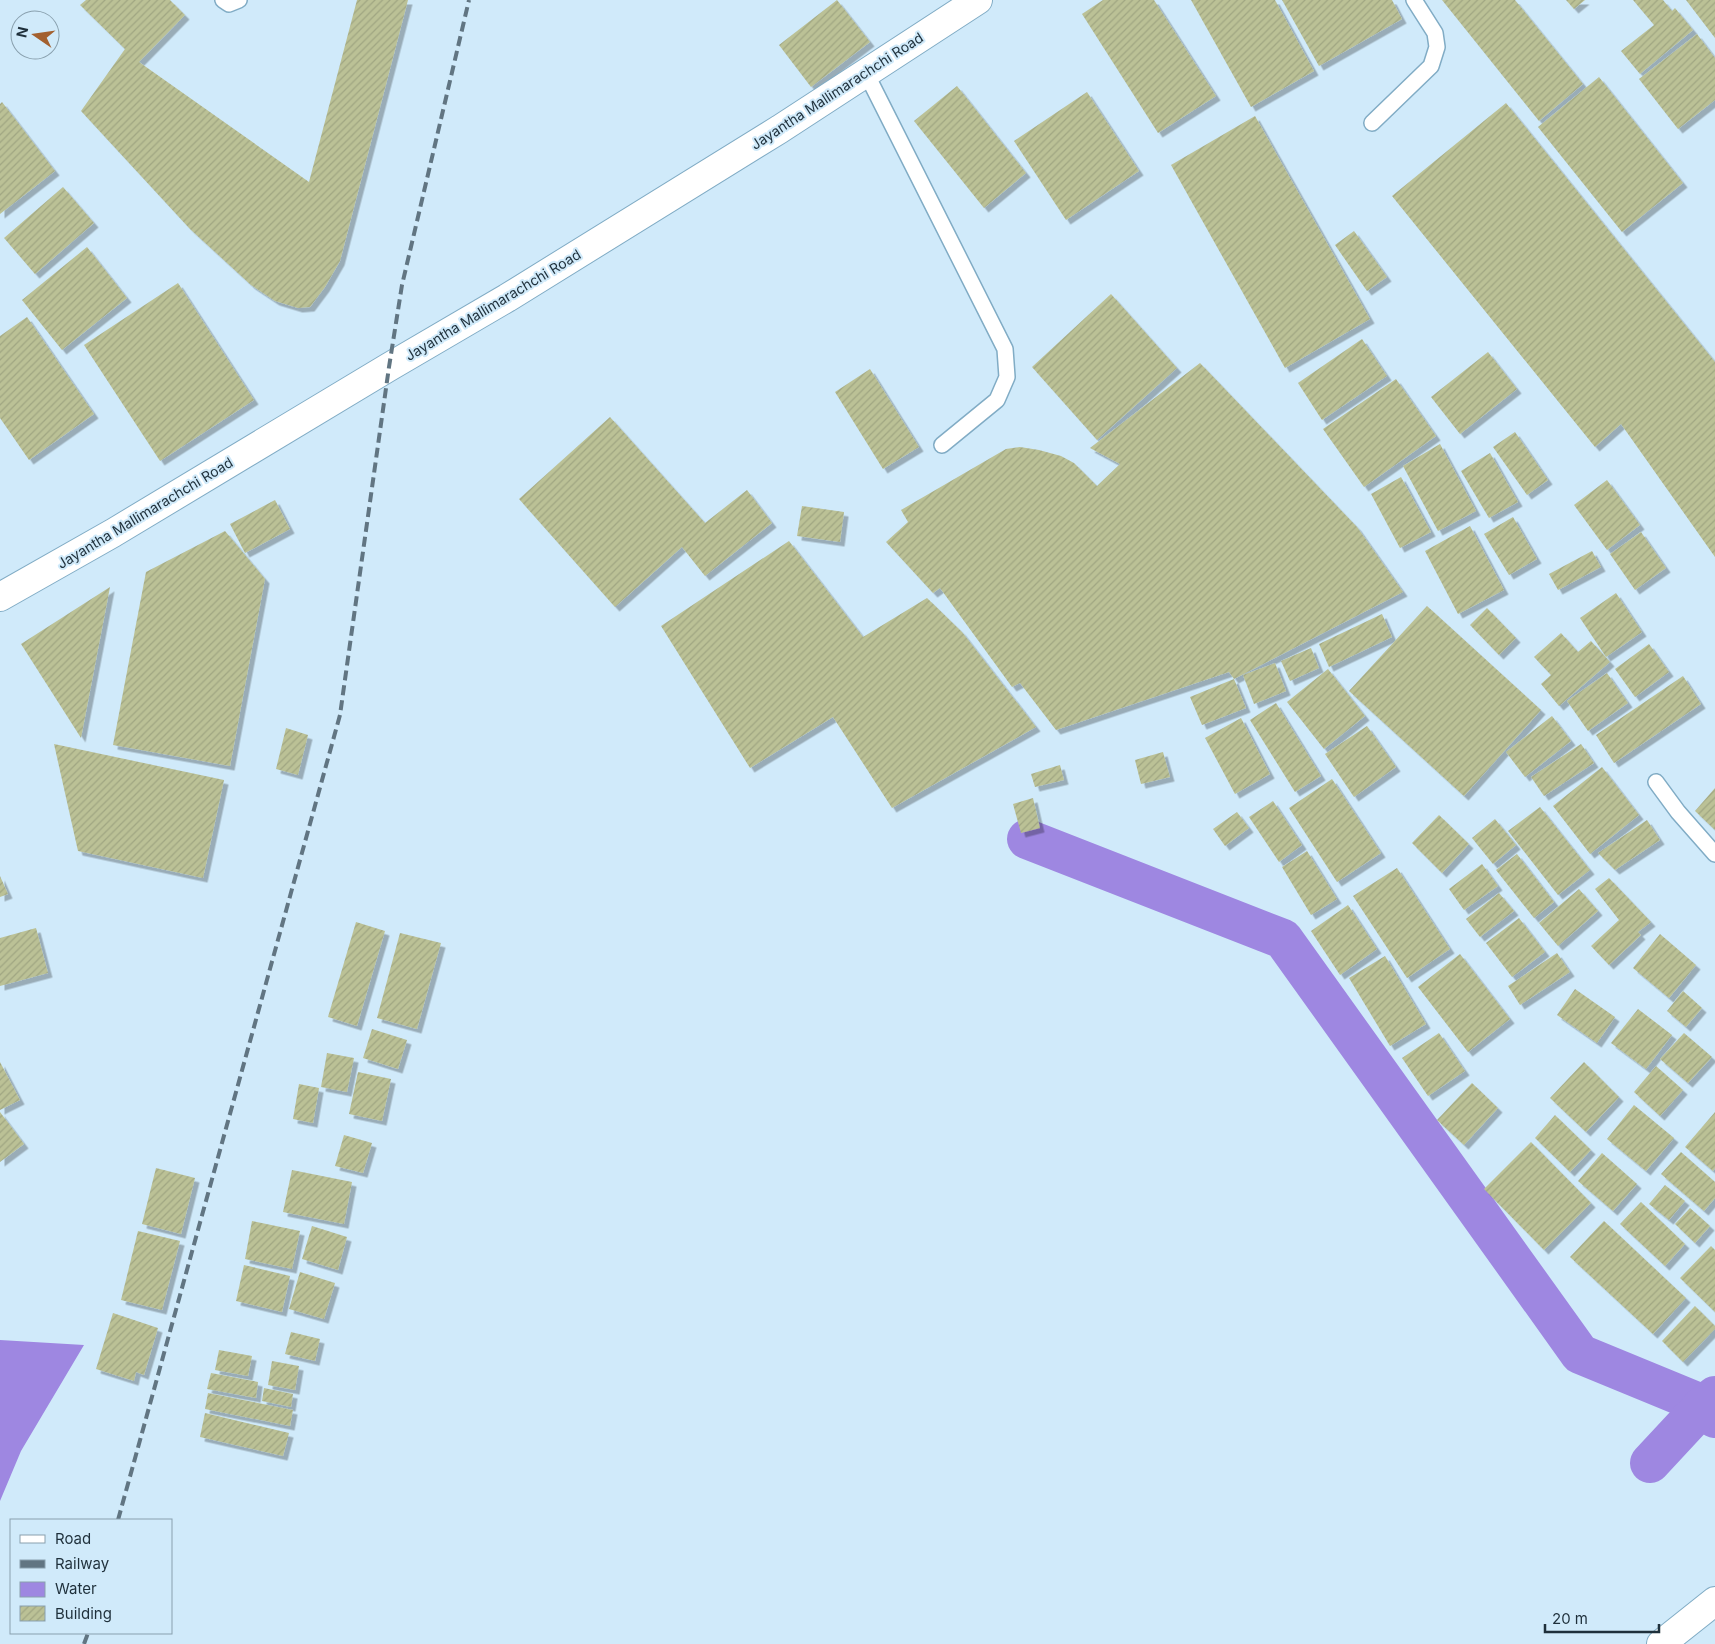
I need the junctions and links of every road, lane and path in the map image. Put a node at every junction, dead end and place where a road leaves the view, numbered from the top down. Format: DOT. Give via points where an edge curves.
graph roads {
  1 [pos="224,0"];
  2 [pos="239,0"];
  3 [pos="978,0"];
  4 [pos="1414,0"];
  5 [pos="866,73"];
  6 [pos="1372,123"];
  7 [pos="942,445"];
  8 [pos="0,597"];
  9 [pos="1656,782"];
  10 [pos="1715,854"];
  11 [pos="1715,1601"];
  12 [pos="1661,1644"];
  1 -- 2 [label="lane" via="229,4"];
  3 -- 5 [label="street, Jayantha Mallimarachchi Road"];
  4 -- 6 [label="lane" via="1435,33 1438,47 1431,66"];
  5 -- 7 [label="lane" via="1005,349 1007,377 997,400"];
  5 -- 8 [label="street, Jayantha Mallimarachchi Road" via="507,298"];
  9 -- 10 [label="lane"];
  11 -- 12 [label="street"];
}
